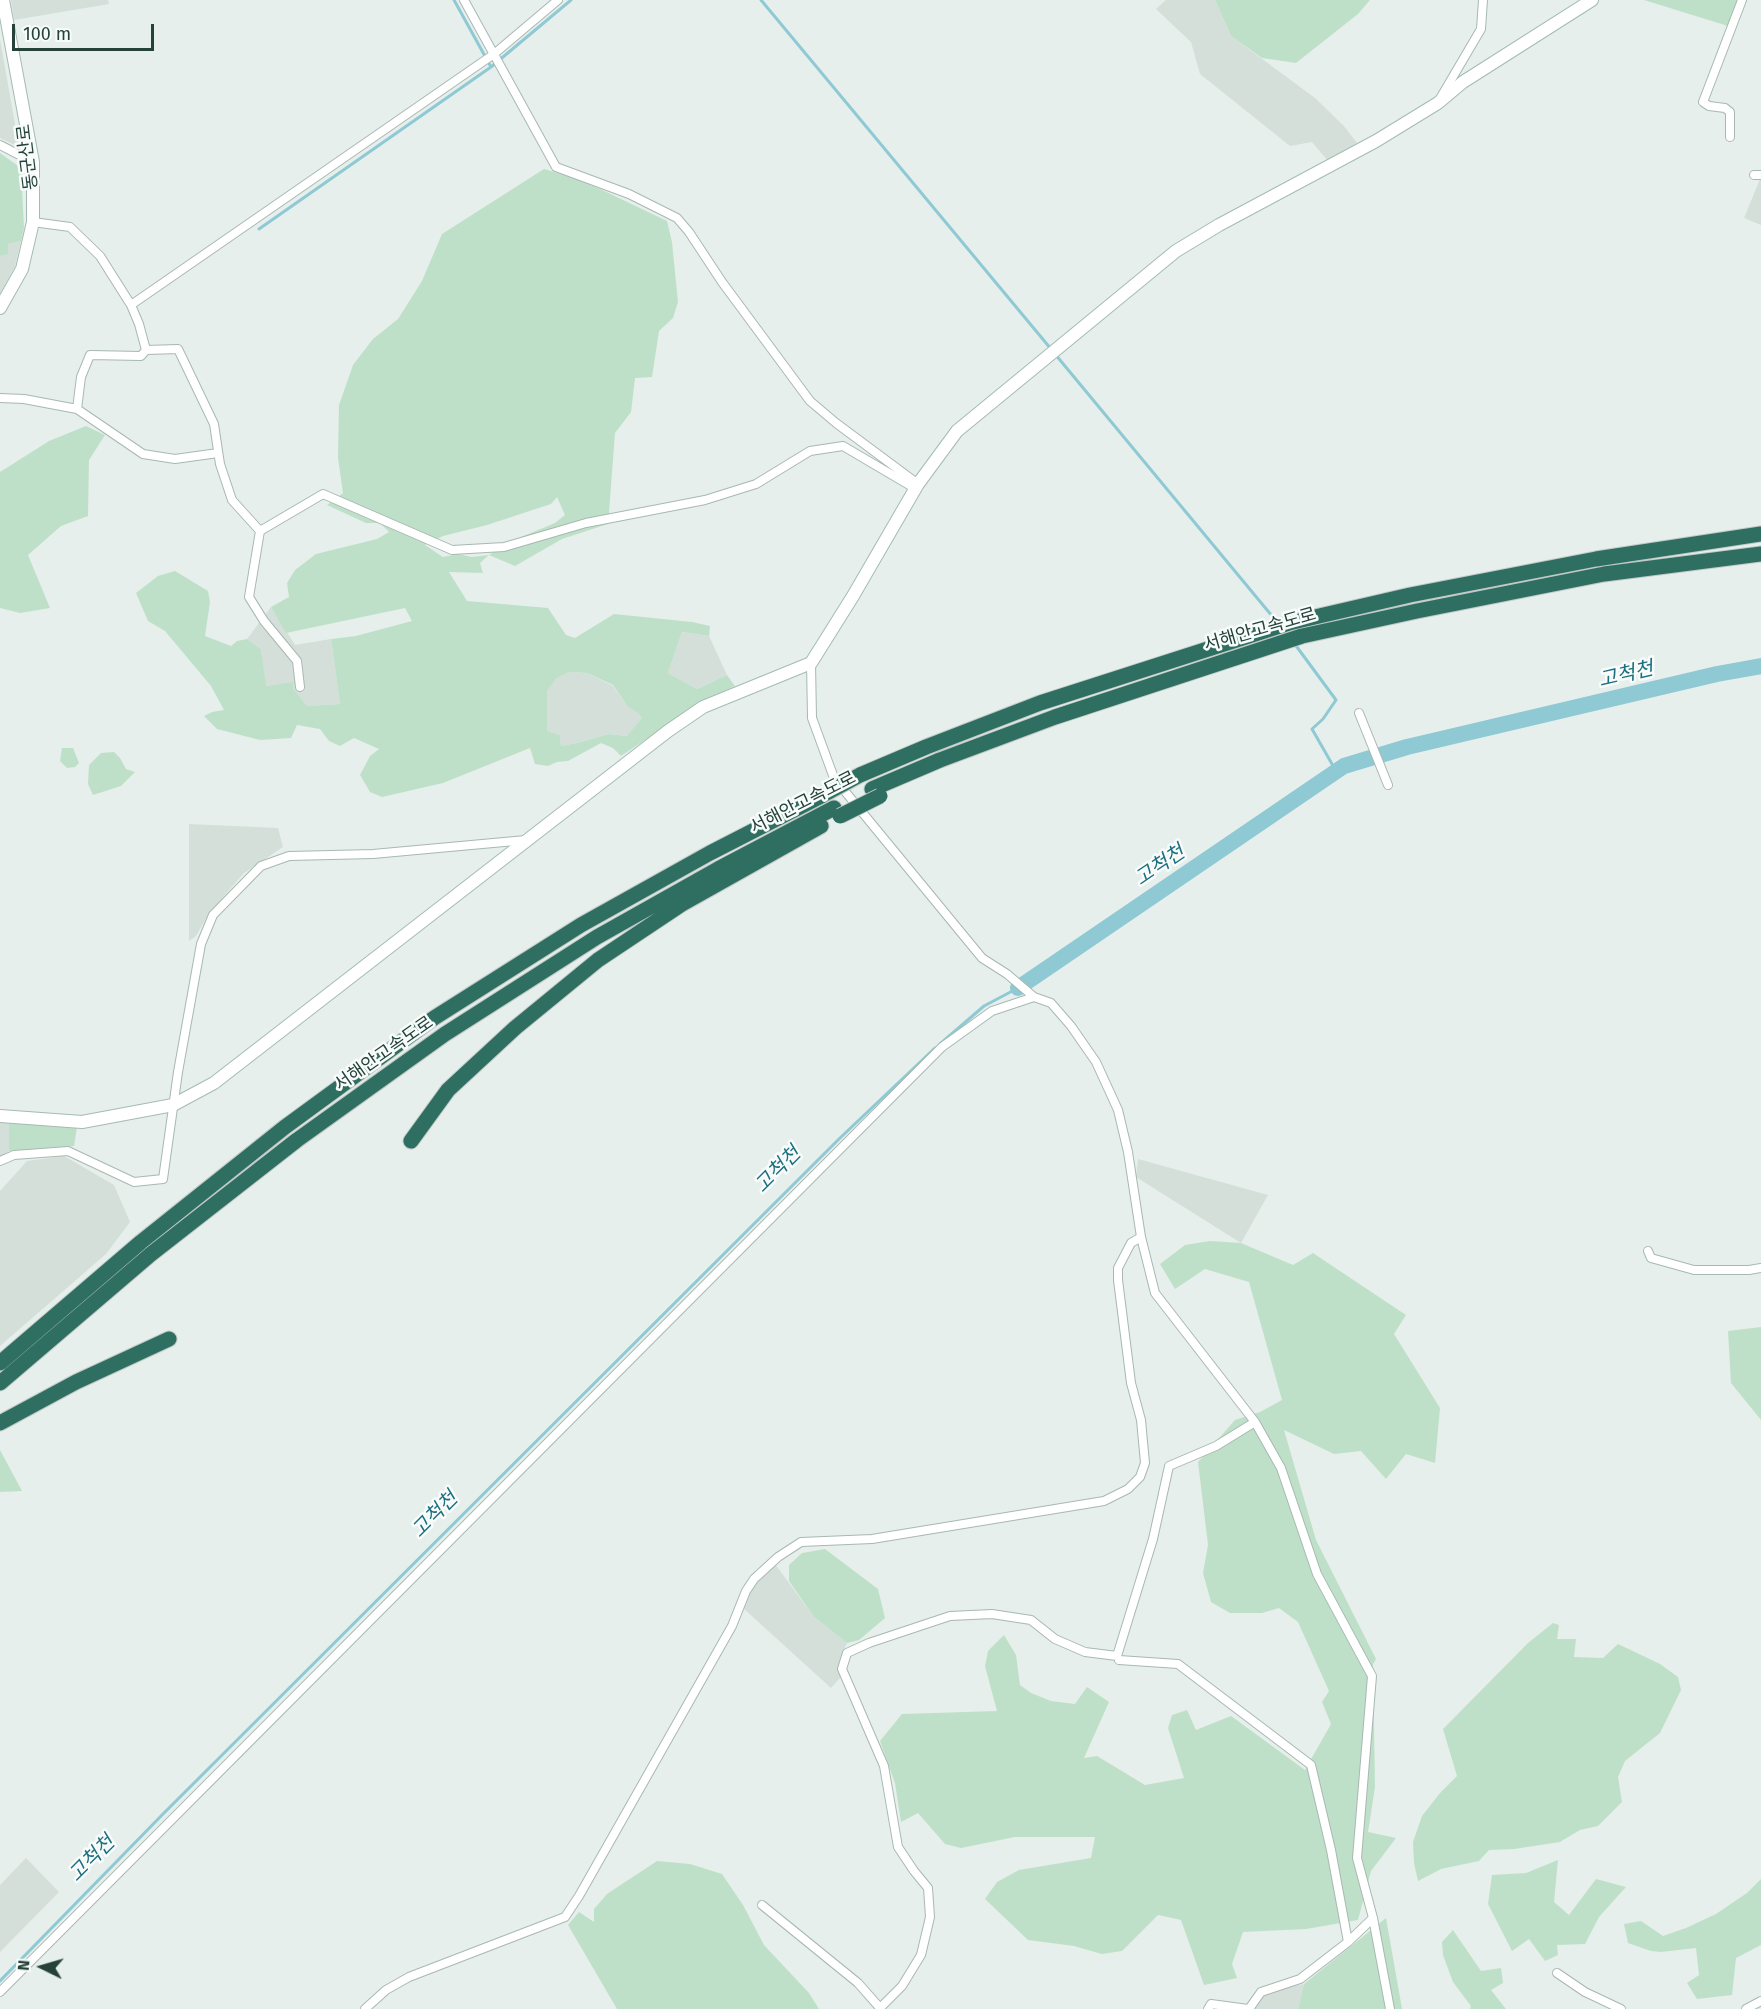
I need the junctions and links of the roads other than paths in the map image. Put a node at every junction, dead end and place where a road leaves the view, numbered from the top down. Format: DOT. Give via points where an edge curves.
graph roads {
  1 [pos="3,0"];
  2 [pos="464,0"];
  3 [pos="558,0"];
  4 [pos="1483,0"];
  5 [pos="1592,0"];
  6 [pos="1742,0"];
  7 [pos="493,59"];
  8 [pos="1438,103"];
  9 [pos="1730,137"];
  10 [pos="0,145"];
  11 [pos="33,162"];
  12 [pos="33,222"];
  13 [pos="131,305"];
  14 [pos="0,308"];
  15 [pos="146,350"];
  16 [pos="0,398"];
  17 [pos="78,409"];
  18 [pos="218,453"];
  19 [pos="917,486"];
  20 [pos="260,531"];
  21 [pos="1761,534"];
  22 [pos="1761,554"];
  23 [pos="811,663"];
  24 [pos="300,687"];
  25 [pos="1359,712"];
  26 [pos="1388,785"];
  27 [pos="837,812"];
  28 [pos="528,840"];
  29 [pos="1031,994"];
  30 [pos="173,1105"];
  31 [pos="0,1116"];
  32 [pos="411,1141"];
  33 [pos="0,1161"];
  34 [pos="1141,1238"];
  35 [pos="1648,1251"];
  36 [pos="1761,1268"];
  37 [pos="169,1339"];
  38 [pos="0,1363"];
  39 [pos="0,1383"];
  40 [pos="1255,1422"];
  41 [pos="0,1423"];
  42 [pos="1119,1660"];
  43 [pos="762,1905"];
  44 [pos="1373,1918"];
  45 [pos="1348,1942"];
  46 [pos="1557,1973"];
  47 [pos="0,1992"];
  48 [pos="1761,2001"];
  49 [pos="365,2009"];
  50 [pos="880,2009"];
  51 [pos="1208,2009"];
  52 [pos="1248,2009"];
  53 [pos="1390,2009"];
  54 [pos="1621,2009"];
  55 [pos="1746,2009"];
  1 -- 11 [label="street, 동군산로"];
  2 -- 7 [label="street"];
  3 -- 7 [label="street"];
  4 -- 8 [label="street" via="1481,29"];
  5 -- 8 [label="street" via="1463,82"];
  6 -- 9 [label="street" via="1703,102 1730,112"];
  7 -- 13 [label="street"];
  7 -- 19 [label="street" via="556,167 678,218 810,401"];
  8 -- 19 [label="street" via="1176,251 957,431"];
  10 -- 11 [label="street"];
  11 -- 12 [label="street, 동군산로"];
  12 -- 13 [label="street" via="70,227 100,256"];
  12 -- 14 [label="street, 동군산로" via="22,269"];
  13 -- 15 [label="street"];
  15 -- 17 [label="street" via="141,356 90,355 81,377"];
  15 -- 18 [label="street" via="178,349 213,424"];
  16 -- 17 [label="street"];
  17 -- 18 [label="street" via="143,454 175,459"];
  18 -- 20 [label="street" via="232,500"];
  19 -- 20 [label="street" via="843,446 810,451 756,484 705,500 586,523 504,547 452,549 323,494"];
  19 -- 23 [label="street"];
  20 -- 24 [label="street" via="249,597 297,661"];
  21 -- 38 [label="highway, 서해안고속도로, bridge" via="1596,559 1289,623 1040,703 860,775 581,925 434,1018 285,1127 141,1242"];
  22 -- 27 [label="highway, 서해안고속도로, bridge" via="1604,574 1429,608 1266,646 940,760"];
  23 -- 28 [label="street" via="703,707"];
  23 -- 29 [label="street" via="812,718 834,778 982,958"];
  25 -- 26 [label="street"];
  27 -- 32 [label="highway" via="682,904 598,960 448,1090"];
  27 -- 39 [label="highway, 서해안고속도로" via="718,869 597,937 445,1034 297,1140 151,1254"];
  28 -- 30 [label="street" via="214,1083"];
  28 -- 30 [label="street" via="373,854 289,856 261,866 213,915 201,944"];
  29 -- 34 [label="street" via="1051,1003 1071,1026 1096,1062 1118,1110"];
  29 -- 47 [label="street" via="992,1011 942,1047"];
  30 -- 31 [label="street" via="82,1122"];
  30 -- 33 [label="street" via="163,1179 134,1182 68,1151 14,1155"];
  34 -- 40 [label="street" via="1155,1293"];
  34 -- 49 [label="street" via="1131,1243 1118,1268 1131,1383 1141,1420 1145,1463 1140,1478 1104,1501 872,1539 801,1542 778,1557 746,1591 732,1626 565,1917 409,1977 386,1990"];
  35 -- 36 [label="street" via="1651,1258 1694,1270"];
  37 -- 41 [label="highway"];
  40 -- 44 [label="street" via="1281,1468 1317,1574 1372,1676 1357,1858"];
  40 -- 50 [label="street" via="1216,1446 1169,1466 1153,1539 1117,1656 1084,1652 1055,1639 1031,1620 992,1614 950,1616 847,1653 842,1669 884,1766 898,1847 928,1888 930,1917 921,1955 902,1986"];
  42 -- 45 [label="street" via="1178,1664 1311,1766"];
  43 -- 50 [label="street" via="858,1983"];
  44 -- 45 [label="street"];
  44 -- 53 [label="street"];
  45 -- 52 [label="street" via="1300,1979 1261,1992"];
  46 -- 54 [label="street"];
  48 -- 55 [label="street"];
  51 -- 52 [label="street" via="1211,2004"];
}
